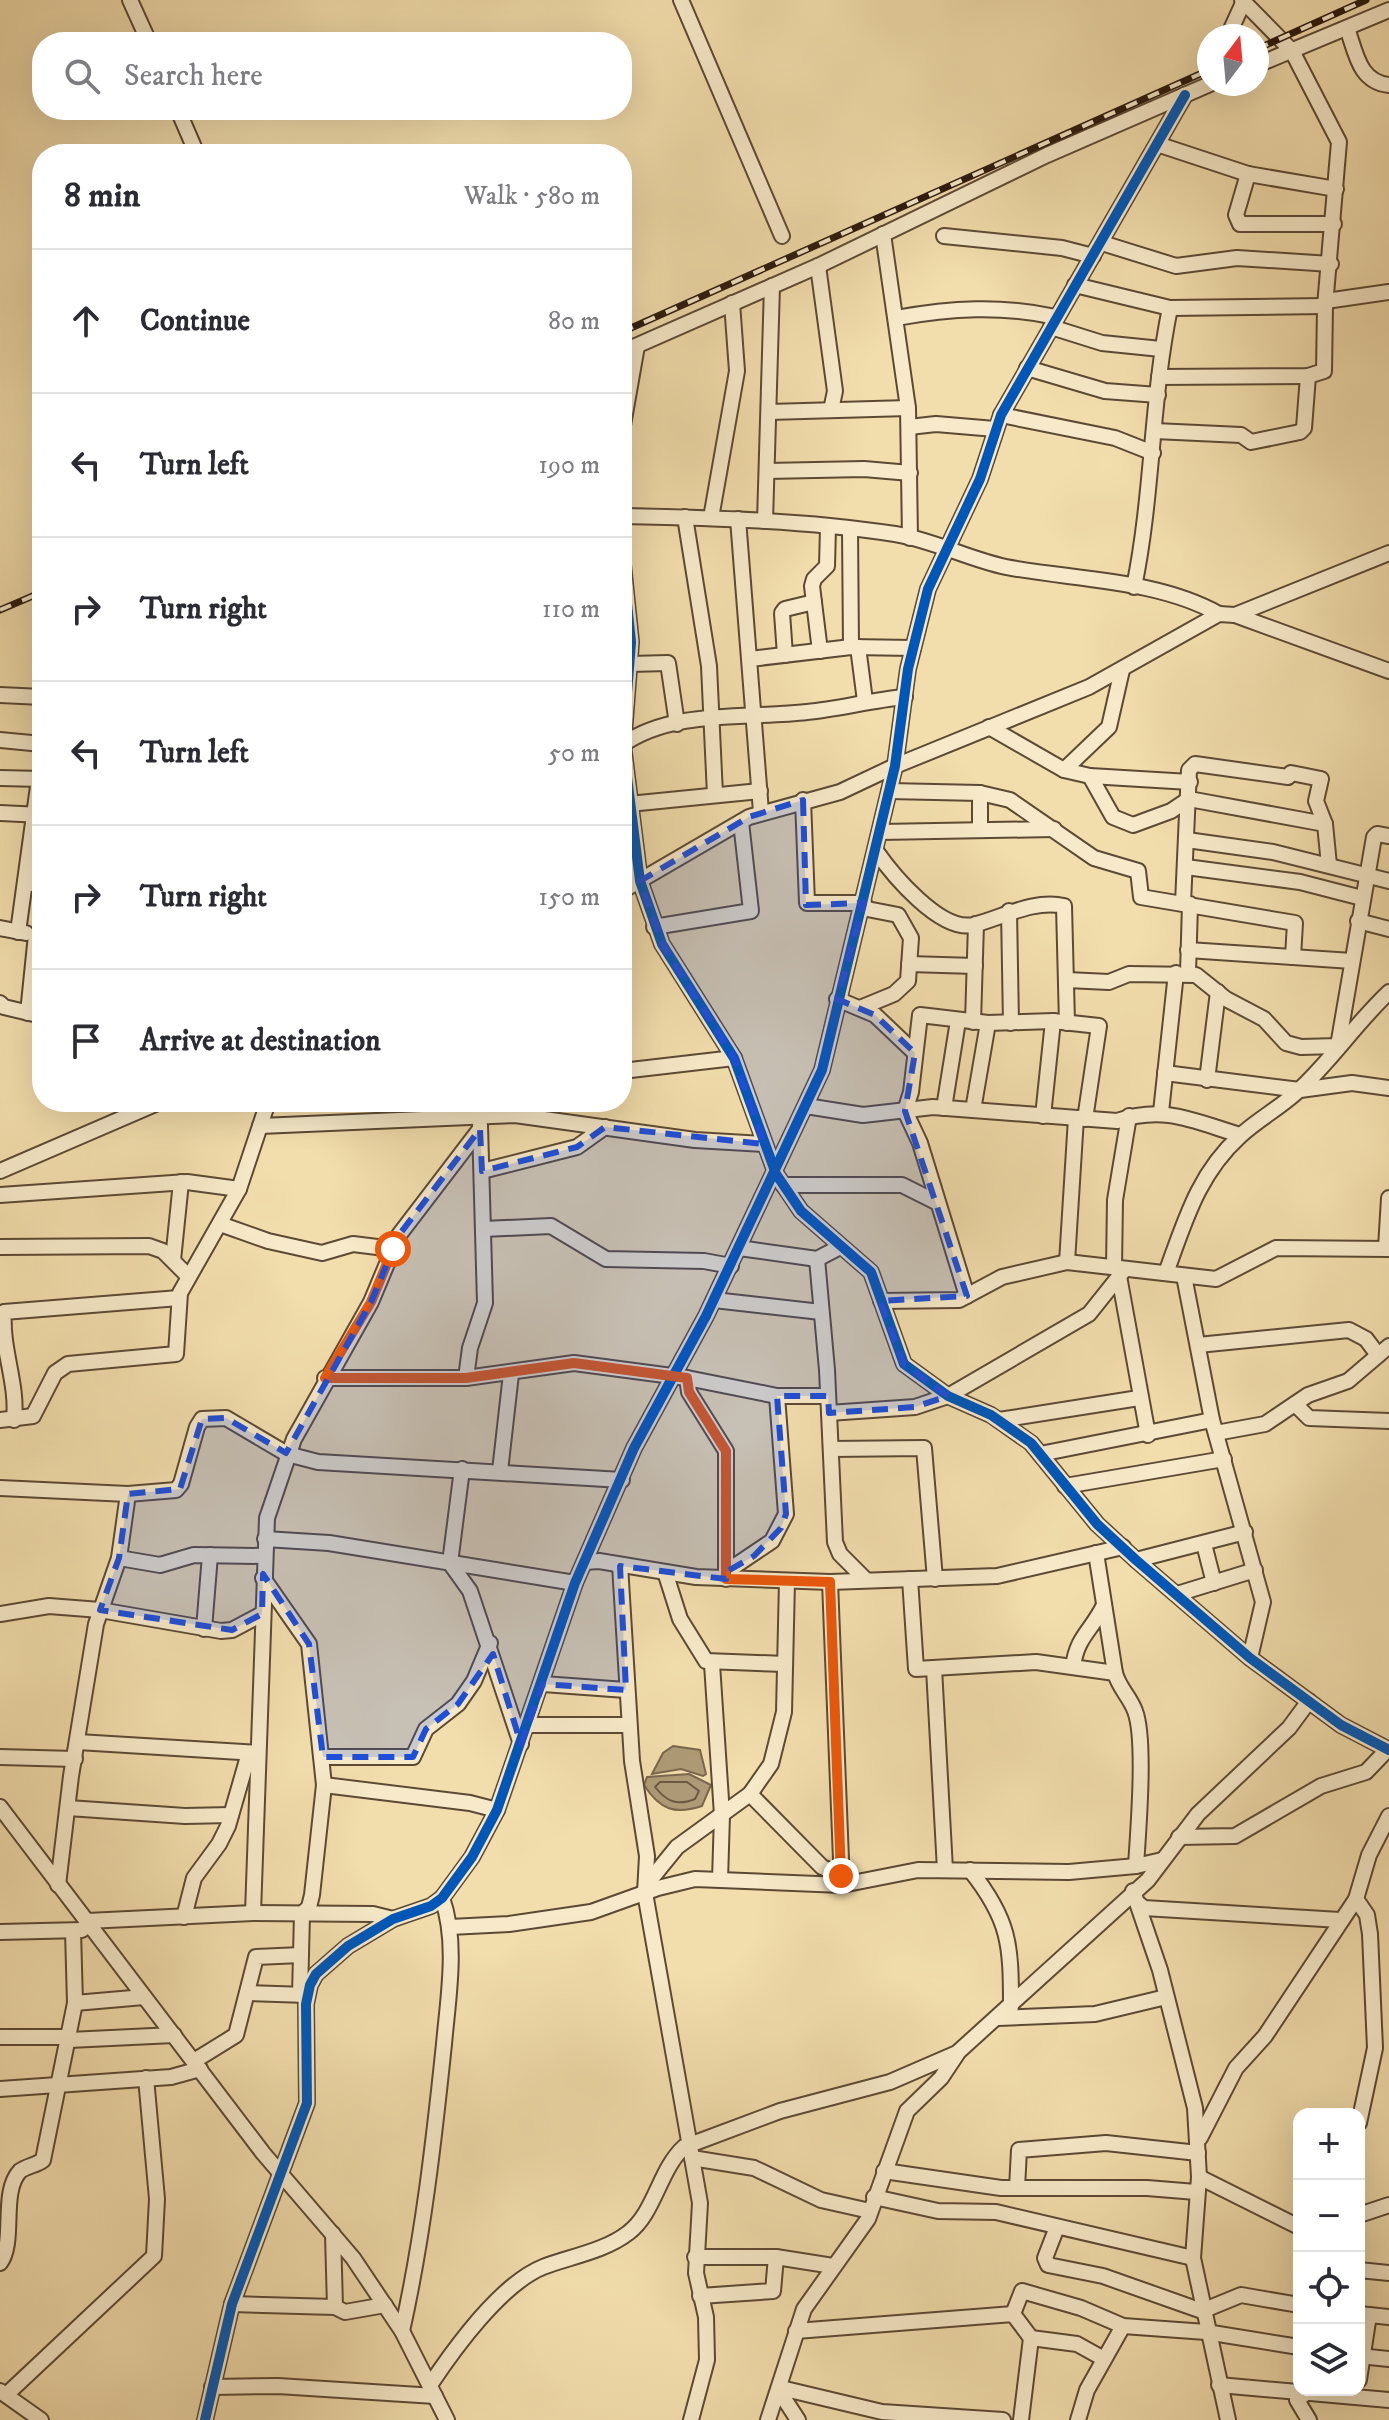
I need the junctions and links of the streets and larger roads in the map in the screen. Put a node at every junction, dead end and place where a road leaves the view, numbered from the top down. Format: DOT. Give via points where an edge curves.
graph roads {
  1 [pos="130,0"];
  2 [pos="681,0"];
  3 [pos="1242,2"];
  4 [pos="1389,10"];
  5 [pos="1233,24"];
  6 [pos="1347,28"];
  7 [pos="144,32"];
  8 [pos="1292,51"];
  9 [pos="1269,60"];
  10 [pos="1389,85"];
  11 [pos="1197,89"];
  12 [pos="1185,95"];
  13 [pos="182,120"];
  14 [pos="193,144"];
  15 [pos="1160,145"];
  16 [pos="1248,174"];
  17 [pos="1336,189"];
  18 [pos="1334,224"];
  19 [pos="883,234"];
  20 [pos="782,236"];
  21 [pos="944,236"];
  22 [pos="1102,243"];
  23 [pos="1093,256"];
  24 [pos="1331,264"];
  25 [pos="818,266"];
  26 [pos="1075,285"];
  27 [pos="772,286"];
  28 [pos="1389,292"];
  29 [pos="732,303"];
  30 [pos="1326,304"];
  31 [pos="1170,308"];
  32 [pos="896,318"];
  33 [pos="1053,322"];
  34 [pos="637,346"];
  35 [pos="632,348"];
  36 [pos="1161,349"];
  37 [pos="1027,368"];
  38 [pos="632,374"];
  39 [pos="1308,376"];
  40 [pos="1159,377"];
  41 [pos="1158,395"];
  42 [pos="908,408"];
  43 [pos="831,410"];
  44 [pos="769,412"];
  45 [pos="998,422"];
  46 [pos="909,427"];
  47 [pos="1155,431"];
  48 [pos="1153,453"];
  49 [pos="767,471"];
  50 [pos="910,473"];
  51 [pos="632,516"];
  52 [pos="685,517"];
  53 [pos="711,518"];
  54 [pos="738,519"];
  55 [pos="765,521"];
  56 [pos="828,527"];
  57 [pos="850,529"];
  58 [pos="910,538"];
  59 [pos="947,551"];
  60 [pos="1389,553"];
  61 [pos="1134,587"];
  62 [pos="814,602"];
  63 [pos="1219,614"];
  64 [pos="1235,615"];
  65 [pos="855,647"];
  66 [pos="913,648"];
  67 [pos="820,651"];
  68 [pos="785,655"];
  69 [pos="750,659"];
  70 [pos="1122,670"];
  71 [pos="1389,671"];
  72 [pos="632,673"];
  73 [pos="0,695"];
  74 [pos="32,697"];
  75 [pos="905,697"];
  76 [pos="865,701"];
  77 [pos="709,718"];
  78 [pos="754,719"];
  79 [pos="677,724"];
  80 [pos="989,727"];
  81 [pos="632,738"];
  82 [pos="0,740"];
  83 [pos="32,743"];
  84 [pos="895,766"];
  85 [pos="1064,770"];
  86 [pos="1090,776"];
  87 [pos="0,778"];
  88 [pos="32,779"];
  89 [pos="1190,782"];
  90 [pos="760,791"];
  91 [pos="889,791"];
  92 [pos="980,793"];
  93 [pos="715,795"];
  94 [pos="1189,799"];
  95 [pos="803,800"];
  96 [pos="632,804"];
  97 [pos="761,812"];
  98 [pos="0,813"];
  99 [pos="32,815"];
  100 [pos="741,822"];
  101 [pos="1325,824"];
  102 [pos="1054,829"];
  103 [pos="980,830"];
  104 [pos="880,832"];
  105 [pos="1389,836"];
  106 [pos="1187,840"];
  107 [pos="632,847"];
  108 [pos="876,851"];
  109 [pos="32,858"];
  110 [pos="1329,865"];
  111 [pos="1186,867"];
  112 [pos="1365,875"];
  113 [pos="640,881"];
  114 [pos="1389,881"];
  115 [pos="25,883"];
  116 [pos="32,884"];
  117 [pos="632,885"];
  118 [pos="1362,898"];
  119 [pos="1187,903"];
  120 [pos="863,906"];
  121 [pos="1009,911"];
  122 [pos="1358,921"];
  123 [pos="976,924"];
  124 [pos="654,927"];
  125 [pos="0,928"];
  126 [pos="1389,929"];
  127 [pos="18,932"];
  128 [pos="32,934"];
  129 [pos="1188,950"];
  130 [pos="1293,957"];
  131 [pos="1352,961"];
  132 [pos="909,964"];
  133 [pos="975,966"];
  134 [pos="1182,973"];
  135 [pos="1067,980"];
  136 [pos="1218,992"];
  137 [pos="1389,992"];
  138 [pos="837,999"];
  139 [pos="0,1003"];
  140 [pos="860,1008"];
  141 [pos="32,1014"];
  142 [pos="973,1022"];
  143 [pos="1060,1022"];
  144 [pos="1011,1023"];
  145 [pos="1338,1046"];
  146 [pos="915,1053"];
  147 [pos="734,1058"];
  148 [pos="632,1070"];
  149 [pos="1165,1073"];
  150 [pos="1207,1080"];
  151 [pos="1389,1088"];
  152 [pos="1300,1090"];
  153 [pos="806,1106"];
  154 [pos="944,1108"];
  155 [pos="973,1110"];
  156 [pos="905,1111"];
  157 [pos="137,1112"];
  158 [pos="265,1112"];
  159 [pos="445,1112"];
  160 [pos="518,1112"];
  161 [pos="1161,1112"];
  162 [pos="515,1115"];
  163 [pos="1043,1116"];
  164 [pos="1129,1116"];
  165 [pos="456,1118"];
  166 [pos="1081,1118"];
  167 [pos="480,1123"];
  168 [pos="260,1126"];
  169 [pos="605,1127"];
  170 [pos="1240,1135"];
  171 [pos="764,1144"];
  172 [pos="0,1171"];
  173 [pos="482,1171"];
  174 [pos="780,1180"];
  175 [pos="181,1182"];
  176 [pos="239,1189"];
  177 [pos="0,1195"];
  178 [pos="1389,1198"];
  179 [pos="936,1202"];
  180 [pos="220,1224"];
  181 [pos="484,1229"];
  182 [pos="0,1247"];
  183 [pos="840,1247"];
  184 [pos="739,1248"];
  185 [pos="1388,1248"];
  186 [pos="393,1249"];
  187 [pos="817,1259"];
  188 [pos="173,1260"];
  189 [pos="1067,1262"];
  190 [pos="731,1266"];
  191 [pos="1120,1271"];
  192 [pos="1166,1273"];
  193 [pos="188,1276"];
  194 [pos="1184,1276"];
  195 [pos="967,1296"];
  196 [pos="179,1298"];
  197 [pos="714,1300"];
  198 [pos="881,1301"];
  199 [pos="821,1312"];
  200 [pos="1198,1345"];
  201 [pos="1384,1350"];
  202 [pos="4,1366"];
  203 [pos="511,1374"];
  204 [pos="325,1378"];
  205 [pos="466,1378"];
  206 [pos="679,1378"];
  207 [pos="777,1396"];
  208 [pos="828,1396"];
  209 [pos="948,1396"];
  210 [pos="1139,1398"];
  211 [pos="1295,1404"];
  212 [pos="829,1413"];
  213 [pos="7,1420"];
  214 [pos="999,1420"];
  215 [pos="1389,1421"];
  216 [pos="1214,1427"];
  217 [pos="1148,1435"];
  218 [pos="831,1449"];
  219 [pos="287,1454"];
  220 [pos="1040,1454"];
  221 [pos="1224,1459"];
  222 [pos="462,1469"];
  223 [pos="500,1471"];
  224 [pos="622,1480"];
  225 [pos="1065,1486"];
  226 [pos="0,1488"];
  227 [pos="128,1494"];
  228 [pos="1245,1532"];
  229 [pos="265,1539"];
  230 [pos="1204,1544"];
  231 [pos="1123,1547"];
  232 [pos="1096,1553"];
  233 [pos="210,1555"];
  234 [pos="264,1556"];
  235 [pos="119,1558"];
  236 [pos="1136,1560"];
  237 [pos="585,1562"];
  238 [pos="450,1563"];
  239 [pos="620,1565"];
  240 [pos="1255,1570"];
  241 [pos="666,1575"];
  242 [pos="726,1576"];
  243 [pos="263,1578"];
  244 [pos="910,1579"];
  245 [pos="935,1579"];
  246 [pos="866,1580"];
  247 [pos="787,1581"];
  248 [pos="830,1582"];
  249 [pos="575,1583"];
  250 [pos="1214,1583"];
  251 [pos="1177,1594"];
  252 [pos="1104,1605"];
  253 [pos="100,1610"];
  254 [pos="0,1614"];
  255 [pos="262,1614"];
  256 [pos="204,1629"];
  257 [pos="490,1643"];
  258 [pos="1250,1658"];
  259 [pos="712,1664"];
  260 [pos="785,1664"];
  261 [pos="1073,1667"];
  262 [pos="934,1668"];
  263 [pos="1115,1673"];
  264 [pos="543,1684"];
  265 [pos="626,1690"];
  266 [pos="1309,1701"];
  267 [pos="527,1725"];
  268 [pos="629,1725"];
  269 [pos="78,1742"];
  270 [pos="521,1744"];
  271 [pos="1388,1749"];
  272 [pos="253,1753"];
  273 [pos="0,1757"];
  274 [pos="323,1757"];
  275 [pos="75,1759"];
  276 [pos="324,1785"];
  277 [pos="750,1794"];
  278 [pos="0,1807"];
  279 [pos="68,1808"];
  280 [pos="497,1810"];
  281 [pos="231,1815"];
  282 [pos="722,1815"];
  283 [pos="1389,1816"];
  284 [pos="1179,1837"];
  285 [pos="1162,1860"];
  286 [pos="1136,1866"];
  287 [pos="945,1870"];
  288 [pos="970,1870"];
  289 [pos="720,1880"];
  290 [pos="841,1880"];
  291 [pos="58,1885"];
  292 [pos="646,1889"];
  293 [pos="442,1898"];
  294 [pos="1136,1898"];
  295 [pos="1356,1899"];
  296 [pos="253,1913"];
  297 [pos="302,1914"];
  298 [pos="184,1917"];
  299 [pos="393,1919"];
  300 [pos="1340,1920"];
  301 [pos="91,1925"];
  302 [pos="450,1927"];
  303 [pos="73,1931"];
  304 [pos="0,1932"];
  305 [pos="301,1955"];
  306 [pos="1382,1978"];
  307 [pos="248,1993"];
  308 [pos="303,1995"];
  309 [pos="144,1997"];
  310 [pos="1166,1997"];
  311 [pos="75,2003"];
  312 [pos="1011,2007"];
  313 [pos="998,2018"];
  314 [pos="174,2035"];
  315 [pos="0,2037"];
  316 [pos="69,2040"];
  317 [pos="957,2053"];
  318 [pos="197,2065"];
  319 [pos="146,2078"];
  320 [pos="57,2087"];
  321 [pos="0,2089"];
  322 [pos="1363,2108"];
  323 [pos="1198,2148"];
  324 [pos="690,2151"];
  325 [pos="279,2171"];
  326 [pos="884,2171"];
  327 [pos="1199,2177"];
  328 [pos="1017,2188"];
  329 [pos="1196,2192"];
  330 [pos="872,2204"];
  331 [pos="1389,2205"];
  332 [pos="1365,2213"];
  333 [pos="1293,2224"];
  334 [pos="1057,2227"];
  335 [pos="333,2234"];
  336 [pos="695,2257"];
  337 [pos="776,2257"];
  338 [pos="1193,2258"];
  339 [pos="0,2263"];
  340 [pos="833,2266"];
  341 [pos="1365,2271"];
  342 [pos="1389,2273"];
  343 [pos="700,2296"];
  344 [pos="232,2304"];
  345 [pos="1293,2304"];
  346 [pos="385,2305"];
  347 [pos="335,2307"];
  348 [pos="1202,2311"];
  349 [pos="1013,2314"];
  350 [pos="1365,2315"];
  351 [pos="1389,2317"];
  352 [pos="1123,2326"];
  353 [pos="402,2331"];
  354 [pos="796,2331"];
  355 [pos="1206,2332"];
  356 [pos="1031,2338"];
  357 [pos="1293,2346"];
  358 [pos="1365,2357"];
  359 [pos="1104,2359"];
  360 [pos="1389,2359"];
  361 [pos="1219,2385"];
  362 [pos="212,2387"];
  363 [pos="783,2388"];
  364 [pos="433,2391"];
  365 [pos="3,2393"];
  366 [pos="1293,2393"];
  367 [pos="1302,2396"];
  368 [pos="1365,2396"];
  369 [pos="1389,2400"];
  370 [pos="41,2420"];
  371 [pos="205,2420"];
  372 [pos="447,2420"];
  373 [pos="691,2420"];
  374 [pos="768,2420"];
  375 [pos="798,2420"];
  376 [pos="1003,2420"];
  377 [pos="1021,2420"];
  378 [pos="1078,2420"];
  379 [pos="1228,2420"];
  380 [pos="1309,2420"];
  1 -- 7 [label="street"];
  2 -- 20 [label="street"];
  3 -- 5 [label="street"];
  3 -- 8 [label="street"];
  4 -- 6 [label="street"];
  6 -- 8 [label="street"];
  6 -- 10 [label="street" via="1365,77"];
  8 -- 9 [label="street"];
  8 -- 17 [label="street" via="1338,138"];
  11 -- 12 [label="street"];
  12 -- 15 [label="street"];
  12 -- 19 [label="street"];
  13 -- 14 [label="street"];
  15 -- 16 [label="street"];
  15 -- 22 [label="street"];
  16 -- 17 [label="street"];
  16 -- 18 [label="street" via="1236,215 1240,224"];
  17 -- 18 [label="street"];
  18 -- 24 [label="street"];
  19 -- 25 [label="street"];
  19 -- 32 [label="street"];
  21 -- 23 [label="street"];
  22 -- 23 [label="street"];
  22 -- 24 [label="street" via="1176,266 1237,258"];
  23 -- 26 [label="street"];
  24 -- 30 [label="street"];
  25 -- 27 [label="street"];
  25 -- 43 [label="street" via="835,391"];
  26 -- 31 [label="street"];
  26 -- 33 [label="street"];
  27 -- 29 [label="street"];
  27 -- 44 [label="street"];
  28 -- 30 [label="street"];
  29 -- 34 [label="street"];
  29 -- 53 [label="street" via="737,371"];
  30 -- 31 [label="street"];
  30 -- 39 [label="street" via="1324,371"];
  31 -- 36 [label="street"];
  32 -- 33 [label="street" via="958,308 1016,308"];
  32 -- 42 [label="street"];
  33 -- 36 [label="street" via="1102,343"];
  33 -- 37 [label="street"];
  34 -- 35 [label="street"];
  34 -- 38 [label="street"];
  36 -- 40 [label="street"];
  37 -- 41 [label="street" via="1105,391"];
  37 -- 45 [label="street"];
  39 -- 40 [label="street"];
  39 -- 47 [label="street" via="1300,432 1251,442 1241,435"];
  40 -- 41 [label="street"];
  41 -- 47 [label="street"];
  42 -- 43 [label="street"];
  42 -- 46 [label="street"];
  43 -- 44 [label="street"];
  44 -- 49 [label="street"];
  45 -- 46 [label="street"];
  45 -- 48 [label="street" via="1115,438"];
  45 -- 59 [label="street" via="980,479"];
  46 -- 50 [label="street"];
  47 -- 48 [label="street"];
  48 -- 61 [label="street"];
  49 -- 50 [label="street"];
  49 -- 55 [label="street"];
  50 -- 58 [label="street"];
  51 -- 52 [label="street"];
  52 -- 53 [label="street"];
  52 -- 77 [label="street" via="708,659"];
  53 -- 54 [label="street"];
  54 -- 55 [label="street"];
  54 -- 69 [label="street"];
  55 -- 56 [label="street"];
  56 -- 57 [label="street"];
  56 -- 62 [label="street" via="827,566 814,579"];
  57 -- 58 [label="street"];
  57 -- 65 [label="street"];
  58 -- 59 [label="street"];
  59 -- 61 [label="street" via="1004,567"];
  59 -- 66 [label="street" via="928,589"];
  60 -- 64 [label="street"];
  61 -- 63 [label="street" via="1193,601"];
  62 -- 67 [label="street"];
  62 -- 68 [label="street" via="782,613"];
  63 -- 64 [label="street"];
  63 -- 70 [label="street"];
  64 -- 71 [label="street"];
  65 -- 66 [label="street"];
  65 -- 67 [label="street"];
  65 -- 76 [label="street"];
  66 -- 75 [label="street"];
  67 -- 68 [label="street"];
  68 -- 69 [label="street"];
  69 -- 78 [label="street"];
  70 -- 80 [label="street"];
  70 -- 85 [label="street" via="1109,727"];
  72 -- 79 [label="street" via="668,663"];
  73 -- 74 [label="street"];
  75 -- 76 [label="street"];
  75 -- 84 [label="street"];
  76 -- 78 [label="street"];
  77 -- 78 [label="street"];
  77 -- 79 [label="street"];
  77 -- 93 [label="street"];
  78 -- 90 [label="street"];
  79 -- 81 [label="street" via="645,730"];
  80 -- 84 [label="street"];
  80 -- 85 [label="street"];
  82 -- 83 [label="street"];
  84 -- 91 [label="street"];
  84 -- 95 [label="street" via="840,792"];
  85 -- 86 [label="street"];
  86 -- 89 [label="street"];
  86 -- 94 [label="street" via="1113,817 1133,825"];
  87 -- 88 [label="street"];
  89 -- 94 [label="street"];
  89 -- 101 [label="street" via="1189,770 1195,764 1321,779 1316,801"];
  90 -- 93 [label="street"];
  90 -- 97 [label="street"];
  91 -- 92 [label="street"];
  91 -- 104 [label="street"];
  92 -- 102 [label="street" via="1010,800"];
  92 -- 103 [label="street"];
  93 -- 96 [label="street"];
  94 -- 101 [label="street"];
  94 -- 106 [label="street"];
  95 -- 97 [label="street"];
  95 -- 120 [label="street" via="807,903"];
  97 -- 100 [label="street"];
  98 -- 99 [label="street"];
  100 -- 113 [label="street"];
  100 -- 124 [label="street" via="751,911"];
  101 -- 110 [label="street"];
  102 -- 103 [label="street"];
  102 -- 119 [label="street" via="1094,858 1138,871 1141,897"];
  103 -- 104 [label="street"];
  104 -- 108 [label="street"];
  105 -- 112 [label="street" via="1374,837"];
  106 -- 110 [label="street"];
  106 -- 111 [label="street"];
  107 -- 113 [label="street"];
  108 -- 120 [label="street"];
  108 -- 123 [label="street" via="909,893 952,921"];
  109 -- 115 [label="street"];
  110 -- 112 [label="street"];
  111 -- 118 [label="street" via="1300,882"];
  111 -- 119 [label="street"];
  112 -- 114 [label="street"];
  112 -- 118 [label="street"];
  113 -- 117 [label="street"];
  113 -- 124 [label="street"];
  115 -- 116 [label="street"];
  115 -- 127 [label="street"];
  118 -- 122 [label="street"];
  119 -- 129 [label="street"];
  119 -- 130 [label="street" via="1295,923"];
  120 -- 132 [label="street" via="901,919 911,938"];
  120 -- 138 [label="street"];
  121 -- 123 [label="street"];
  121 -- 135 [label="street" via="1064,906"];
  121 -- 144 [label="street"];
  122 -- 126 [label="street"];
  122 -- 131 [label="street"];
  123 -- 133 [label="street"];
  124 -- 147 [label="street" via="684,985"];
  125 -- 127 [label="street"];
  127 -- 128 [label="street"];
  129 -- 130 [label="street"];
  129 -- 134 [label="street"];
  130 -- 131 [label="street"];
  131 -- 145 [label="street"];
  132 -- 133 [label="street"];
  132 -- 140 [label="street" via="903,987"];
  133 -- 142 [label="street"];
  134 -- 135 [label="street" via="1129,974 1109,982"];
  134 -- 136 [label="street"];
  134 -- 149 [label="street"];
  135 -- 143 [label="street"];
  136 -- 145 [label="street" via="1264,1019 1286,1043"];
  136 -- 150 [label="street"];
  137 -- 145 [label="street"];
  138 -- 140 [label="street"];
  138 -- 153 [label="street" via="822,1070"];
  139 -- 141 [label="street"];
  140 -- 146 [label="street" via="885,1022"];
  142 -- 144 [label="street"];
  142 -- 146 [label="street" via="921,1014"];
  142 -- 154 [label="street"];
  142 -- 155 [label="street"];
  143 -- 144 [label="street"];
  143 -- 163 [label="street"];
  143 -- 166 [label="street" via="1100,1027"];
  145 -- 152 [label="street"];
  146 -- 156 [label="street"];
  147 -- 148 [label="street"];
  147 -- 171 [label="street"];
  149 -- 150 [label="street"];
  149 -- 161 [label="street"];
  150 -- 152 [label="street"];
  151 -- 152 [label="street" via="1352,1083"];
  152 -- 170 [label="street"];
  153 -- 156 [label="street" via="863,1115"];
  153 -- 174 [label="street"];
  154 -- 155 [label="street"];
  154 -- 156 [label="street"];
  155 -- 163 [label="street"];
  156 -- 179 [label="street"];
  157 -- 172 [label="street"];
  158 -- 168 [label="street"];
  159 -- 165 [label="street"];
  160 -- 162 [label="street"];
  161 -- 164 [label="street"];
  161 -- 170 [label="street"];
  162 -- 167 [label="street"];
  162 -- 169 [label="street"];
  163 -- 166 [label="street"];
  164 -- 166 [label="street" via="1117,1121"];
  164 -- 191 [label="street" via="1115,1200"];
  165 -- 167 [label="street"];
  165 -- 168 [label="street"];
  166 -- 189 [label="street"];
  167 -- 173 [label="street"];
  167 -- 186 [label="street"];
  168 -- 176 [label="street"];
  169 -- 171 [label="street" via="723,1144"];
  169 -- 173 [label="street" via="577,1147"];
  170 -- 192 [label="street" via="1212,1164 1194,1196"];
  171 -- 174 [label="street"];
  173 -- 181 [label="street"];
  174 -- 179 [label="street" via="902,1185"];
  174 -- 183 [label="street" via="801,1211"];
  174 -- 184 [label="street"];
  175 -- 176 [label="street"];
  175 -- 177 [label="street"];
  175 -- 188 [label="street"];
  176 -- 180 [label="street"];
  178 -- 185 [label="street"];
  179 -- 195 [label="street"];
  180 -- 186 [label="street" via="322,1253 353,1244"];
  180 -- 193 [label="street"];
  181 -- 190 [label="street" via="551,1226 606,1259"];
  181 -- 205 [label="street" via="485,1303"];
  182 -- 188 [label="street" via="129,1244 163,1251"];
  183 -- 187 [label="street"];
  183 -- 198 [label="street" via="871,1272"];
  184 -- 187 [label="street"];
  184 -- 190 [label="street"];
  185 -- 194 [label="street" via="1276,1248 1216,1279"];
  186 -- 204 [label="street" via="371,1302"];
  187 -- 199 [label="street"];
  188 -- 193 [label="street"];
  189 -- 191 [label="street"];
  189 -- 195 [label="street" via="1002,1277"];
  190 -- 197 [label="street"];
  191 -- 192 [label="street"];
  191 -- 209 [label="street" via="1089,1314"];
  191 -- 210 [label="street"];
  192 -- 194 [label="street"];
  193 -- 196 [label="street"];
  194 -- 200 [label="street"];
  195 -- 198 [label="street"];
  196 -- 202 [label="street" via="6,1311"];
  196 -- 213 [label="street" via="174,1356 68,1364 55,1373 33,1416"];
  197 -- 199 [label="street"];
  197 -- 206 [label="street"];
  198 -- 209 [label="street" via="904,1364"];
  199 -- 208 [label="street"];
  200 -- 201 [label="street" via="1349,1330"];
  200 -- 216 [label="street"];
  201 -- 211 [label="street" via="1348,1381"];
  202 -- 213 [label="street" via="15,1384"];
  203 -- 205 [label="street"];
  203 -- 206 [label="street" via="574,1363"];
  203 -- 223 [label="street"];
  204 -- 205 [label="street"];
  204 -- 219 [label="street"];
  206 -- 207 [label="street"];
  206 -- 224 [label="street" via="634,1448"];
  206 -- 242 [label="street" via="726,1451"];
  207 -- 208 [label="street"];
  207 -- 242 [label="street" via="786,1514 772,1541"];
  208 -- 212 [label="street"];
  209 -- 212 [label="street" via="915,1407"];
  209 -- 214 [label="street"];
  210 -- 214 [label="street"];
  210 -- 217 [label="street"];
  211 -- 215 [label="street" via="1309,1418"];
  211 -- 216 [label="street" via="1265,1424"];
  212 -- 218 [label="street"];
  214 -- 220 [label="street"];
  216 -- 217 [label="street"];
  216 -- 221 [label="street"];
  217 -- 220 [label="street"];
  218 -- 245 [label="street" via="924,1448"];
  218 -- 246 [label="street" via="835,1542"];
  219 -- 222 [label="street" via="358,1466"];
  219 -- 227 [label="street" via="226,1418 202,1419 176,1490"];
  219 -- 229 [label="street"];
  220 -- 225 [label="street"];
  221 -- 225 [label="street"];
  221 -- 228 [label="street"];
  222 -- 223 [label="street"];
  222 -- 238 [label="street"];
  223 -- 224 [label="street"];
  224 -- 237 [label="street"];
  225 -- 231 [label="street"];
  226 -- 227 [label="street"];
  227 -- 235 [label="street"];
  228 -- 230 [label="street"];
  228 -- 240 [label="street"];
  229 -- 234 [label="street"];
  229 -- 238 [label="street" via="329,1543"];
  230 -- 236 [label="street"];
  230 -- 250 [label="street"];
  231 -- 232 [label="street"];
  231 -- 236 [label="street"];
  232 -- 245 [label="street" via="997,1576"];
  232 -- 252 [label="street"];
  233 -- 234 [label="street"];
  233 -- 235 [label="street" via="160,1565"];
  233 -- 256 [label="street"];
  234 -- 243 [label="street"];
  235 -- 253 [label="street"];
  236 -- 251 [label="street"];
  237 -- 239 [label="street"];
  237 -- 249 [label="street"];
  238 -- 249 [label="street"];
  238 -- 257 [label="street" via="470,1591"];
  239 -- 241 [label="street"];
  239 -- 265 [label="street"];
  240 -- 250 [label="street"];
  240 -- 258 [label="street" via="1263,1602"];
  241 -- 242 [label="street"];
  241 -- 259 [label="street" via="689,1637"];
  242 -- 247 [label="street"];
  243 -- 255 [label="street"];
  243 -- 274 [label="street" via="309,1644"];
  244 -- 245 [label="street"];
  244 -- 246 [label="street"];
  244 -- 262 [label="street" via="914,1668"];
  246 -- 248 [label="street"];
  247 -- 248 [label="street"];
  247 -- 260 [label="street"];
  248 -- 290 [label="street"];
  249 -- 264 [label="street"];
  250 -- 251 [label="street"];
  251 -- 258 [label="street"];
  252 -- 261 [label="street" via="1076,1645"];
  252 -- 263 [label="street"];
  253 -- 254 [label="street" via="40,1606"];
  253 -- 256 [label="street"];
  253 -- 269 [label="street"];
  255 -- 256 [label="street" via="232,1630"];
  255 -- 272 [label="street"];
  257 -- 270 [label="street"];
  257 -- 274 [label="street" via="474,1681 458,1704 426,1729 413,1757"];
  258 -- 266 [label="street"];
  259 -- 260 [label="street"];
  259 -- 282 [label="street"];
  260 -- 277 [label="street" via="784,1712 776,1750"];
  261 -- 262 [label="street" via="1028,1662"];
  261 -- 263 [label="street"];
  262 -- 287 [label="street"];
  263 -- 286 [label="street" via="1136,1713 1141,1803"];
  264 -- 265 [label="street"];
  264 -- 267 [label="street"];
  265 -- 268 [label="street"];
  266 -- 271 [label="street"];
  266 -- 284 [label="street" via="1289,1728"];
  267 -- 268 [label="street"];
  267 -- 270 [label="street"];
  268 -- 292 [label="street" via="647,1856"];
  269 -- 272 [label="street"];
  269 -- 275 [label="street"];
  270 -- 280 [label="street"];
  271 -- 284 [label="street" via="1366,1772 1321,1786 1235,1836"];
  272 -- 281 [label="street"];
  272 -- 296 [label="street" via="258,1849"];
  273 -- 275 [label="street"];
  274 -- 276 [label="street"];
  275 -- 279 [label="street"];
  276 -- 280 [label="street"];
  276 -- 297 [label="street" via="312,1895"];
  277 -- 282 [label="street"];
  277 -- 290 [label="street"];
  278 -- 291 [label="street"];
  279 -- 281 [label="street"];
  279 -- 291 [label="street"];
  280 -- 293 [label="street"];
  281 -- 298 [label="street" via="219,1844 194,1878"];
  282 -- 289 [label="street"];
  282 -- 292 [label="street" via="677,1847"];
  283 -- 295 [label="street" via="1369,1855"];
  284 -- 285 [label="street"];
  285 -- 286 [label="street"];
  285 -- 294 [label="street"];
  286 -- 288 [label="street" via="1069,1872"];
  287 -- 288 [label="street"];
  287 -- 290 [label="street"];
  288 -- 312 [label="street" via="995,1901 1008,1942"];
  289 -- 290 [label="street"];
  289 -- 292 [label="street" via="678,1881"];
  291 -- 301 [label="street"];
  292 -- 302 [label="street" via="591,1912"];
  292 -- 324 [label="street"];
  293 -- 299 [label="street"];
  293 -- 302 [label="street"];
  294 -- 300 [label="street" via="1144,1908"];
  294 -- 310 [label="street"];
  294 -- 312 [label="street"];
  295 -- 300 [label="street"];
  295 -- 306 [label="street" via="1367,1915"];
  296 -- 297 [label="street"];
  296 -- 298 [label="street"];
  297 -- 299 [label="street"];
  297 -- 305 [label="street"];
  298 -- 301 [label="street"];
  299 -- 308 [label="street" via="348,1946 316,1974"];
  300 -- 323 [label="street" via="1265,2036 1236,2068"];
  301 -- 303 [label="street"];
  301 -- 309 [label="street"];
  302 -- 353 [label="street" via="439,2091"];
  303 -- 304 [label="street"];
  303 -- 311 [label="street"];
  305 -- 307 [label="street" via="258,1956"];
  305 -- 308 [label="street"];
  306 -- 322 [label="street" via="1374,2063"];
  307 -- 308 [label="street"];
  307 -- 318 [label="street" via="236,2035"];
  308 -- 325 [label="street" via="307,2103"];
  309 -- 311 [label="street"];
  309 -- 314 [label="street"];
  310 -- 313 [label="street" via="1095,2014"];
  310 -- 323 [label="street" via="1195,2108"];
  311 -- 316 [label="street"];
  312 -- 313 [label="street"];
  313 -- 317 [label="street"];
  314 -- 316 [label="street"];
  314 -- 318 [label="street"];
  315 -- 316 [label="street"];
  316 -- 320 [label="street"];
  317 -- 324 [label="street" via="890,2082 780,2111"];
  317 -- 326 [label="street" via="941,2078 907,2111"];
  318 -- 319 [label="street" via="171,2077"];
  318 -- 325 [label="street"];
  319 -- 320 [label="street"];
  319 -- 365 [label="street" via="157,2199 154,2256"];
  320 -- 321 [label="street"];
  320 -- 339 [label="street" via="43,2160 16,2177 5,2214 6,2253"];
  323 -- 327 [label="street"];
  323 -- 328 [label="street" via="1106,2143 1019,2150"];
  324 -- 330 [label="street" via="754,2168 821,2200"];
  324 -- 336 [label="street" via="700,2203"];
  324 -- 364 [label="street" via="674,2156 627,2234 533,2273 469,2329"];
  325 -- 335 [label="street"];
  325 -- 344 [label="street"];
  326 -- 328 [label="street"];
  326 -- 330 [label="street"];
  327 -- 329 [label="street"];
  327 -- 333 [label="street"];
  328 -- 329 [label="street"];
  329 -- 338 [label="street"];
  330 -- 334 [label="street" via="996,2212"];
  330 -- 340 [label="street" via="863,2226"];
  331 -- 332 [label="street"];
  334 -- 338 [label="street"];
  334 -- 348 [label="street" via="1045,2258 1048,2265 1103,2276"];
  335 -- 346 [label="street"];
  335 -- 347 [label="street"];
  336 -- 337 [label="street"];
  336 -- 343 [label="street"];
  337 -- 340 [label="street"];
  337 -- 343 [label="street" via="773,2291"];
  338 -- 348 [label="street"];
  340 -- 354 [label="street" via="815,2289"];
  341 -- 342 [label="street"];
  343 -- 373 [label="street" via="707,2360"];
  344 -- 347 [label="street"];
  344 -- 362 [label="street"];
  345 -- 348 [label="street" via="1241,2295"];
  346 -- 347 [label="street" via="345,2312"];
  346 -- 353 [label="street"];
  348 -- 355 [label="street"];
  349 -- 352 [label="street" via="1022,2291"];
  349 -- 354 [label="street"];
  349 -- 356 [label="street"];
  350 -- 351 [label="street"];
  352 -- 355 [label="street"];
  352 -- 359 [label="street"];
  353 -- 364 [label="street"];
  354 -- 363 [label="street"];
  355 -- 357 [label="street"];
  355 -- 361 [label="street"];
  356 -- 359 [label="street" via="1077,2344"];
  356 -- 377 [label="street"];
  358 -- 360 [label="street"];
  359 -- 378 [label="street"];
  361 -- 366 [label="street"];
  361 -- 379 [label="street"];
  362 -- 364 [label="street"];
  362 -- 371 [label="street"];
  363 -- 374 [label="street"];
  363 -- 375 [label="street"];
  363 -- 376 [label="street" via="882,2412"];
  364 -- 372 [label="street"];
  365 -- 370 [label="street"];
  367 -- 380 [label="street" via="1297,2400"];
  368 -- 369 [label="street"];
}
